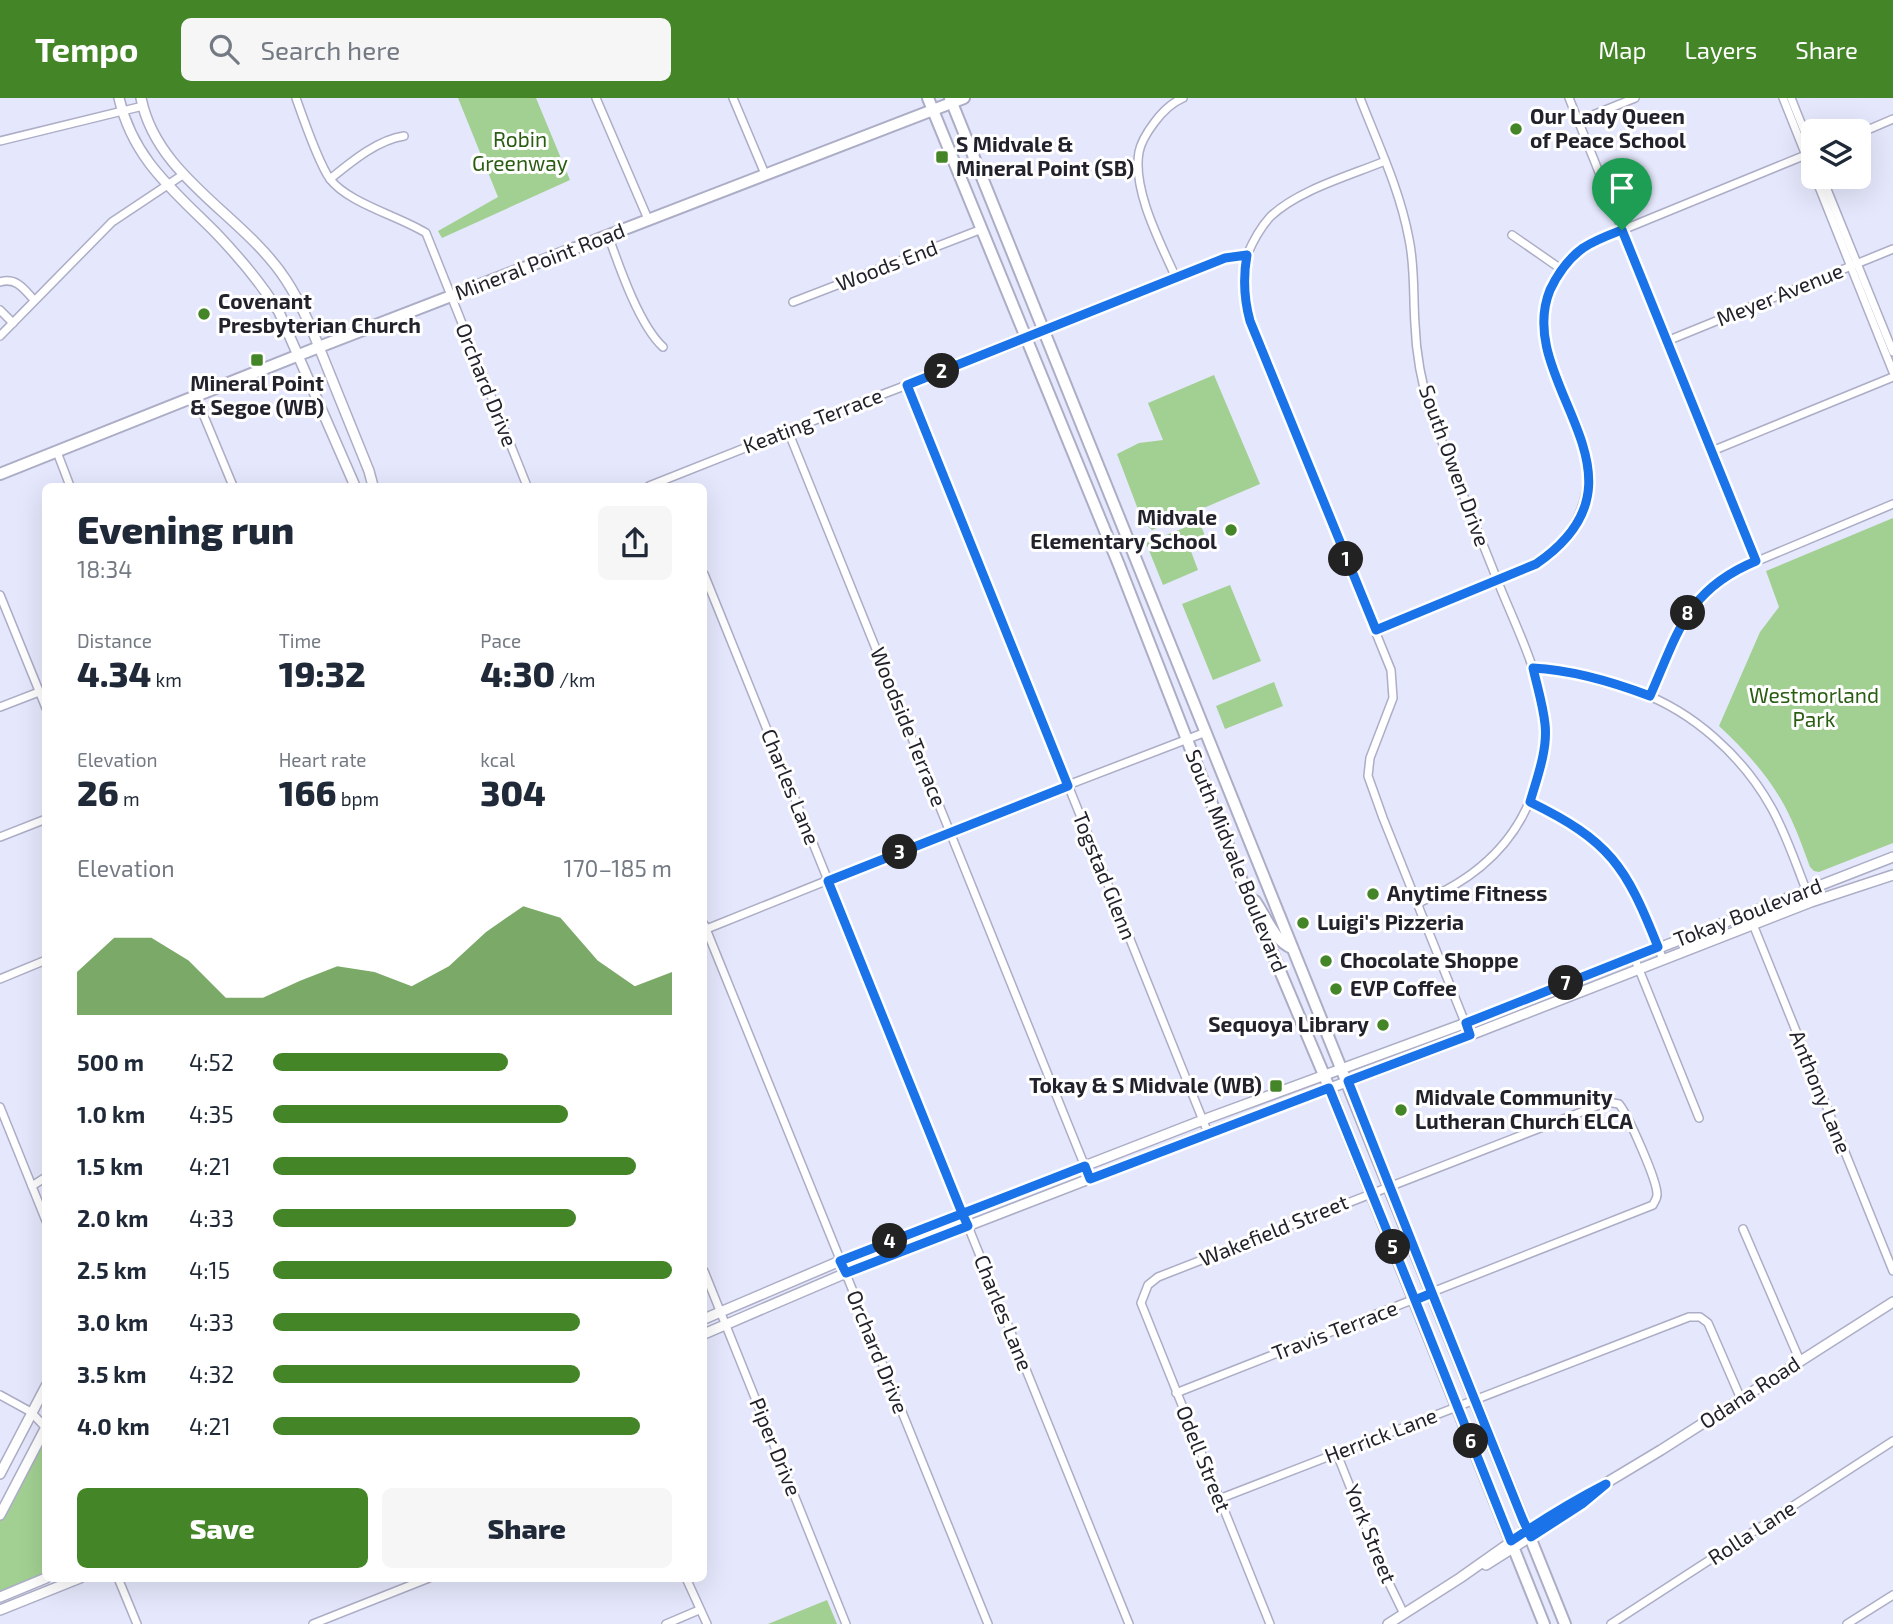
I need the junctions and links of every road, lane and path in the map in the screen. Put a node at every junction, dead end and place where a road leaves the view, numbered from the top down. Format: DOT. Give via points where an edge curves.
graph roads {
  1 [pos="119,98"];
  2 [pos="296,98"];
  3 [pos="596,98"];
  4 [pos="733,98"];
  5 [pos="928,98"];
  6 [pos="964,98"];
  7 [pos="1183,98"];
  8 [pos="1360,98"];
  9 [pos="1569,98"];
  10 [pos="1635,98"];
  11 [pos="1783,98"];
  12 [pos="1791,98"];
  13 [pos="951,100"];
  14 [pos="142,102"];
  15 [pos="933,110"];
  16 [pos="122,111"];
  17 [pos="1893,120"];
  18 [pos="1578,121"];
  19 [pos="1801,126"];
  20 [pos="1871,129"];
  21 [pos="1801,133"];
  22 [pos="404,136"];
  23 [pos="0,141"];
  24 [pos="1801,157"];
  25 [pos="1385,161"];
  26 [pos="184,174"];
  27 [pos="765,174"];
  28 [pos="330,179"];
  29 [pos="166,186"];
  30 [pos="1820,189"];
  31 [pos="1826,189"];
  32 [pos="648,219"];
  33 [pos="982,229"];
  34 [pos="1622,230"];
  35 [pos="608,235"];
  36 [pos="1512,235"];
  37 [pos="1893,249"];
  38 [pos="1247,255"];
  39 [pos="1854,265"];
  40 [pos="1561,269"];
  41 [pos="1175,278"];
  42 [pos="0,282"];
  43 [pos="451,297"];
  44 [pos="34,300"];
  45 [pos="793,302"];
  46 [pos="0,310"];
  47 [pos="13,323"];
  48 [pos="1045,331"];
  49 [pos="0,336"];
  50 [pos="1027,339"];
  51 [pos="1667,341"];
  52 [pos="319,347"];
  53 [pos="663,347"];
  54 [pos="1893,352"];
  55 [pos="298,356"];
  56 [pos="1893,374"];
  57 [pos="907,385"];
  58 [pos="196,397"];
  59 [pos="788,431"];
  60 [pos="1712,451"];
  61 [pos="57,452"];
  62 [pos="0,474"];
  63 [pos="70,483"];
  64 [pos="232,483"];
  65 [pos="354,483"];
  66 [pos="372,483"];
  67 [pos="526,483"];
  68 [pos="667,483"];
  69 [pos="1893,505"];
  70 [pos="1756,561"];
  71 [pos="707,581"];
  72 [pos="1497,581"];
  73 [pos="0,595"];
  74 [pos="1376,630"];
  75 [pos="1533,668"];
  76 [pos="39,692"];
  77 [pos="1650,696"];
  78 [pos="42,699"];
  79 [pos="0,707"];
  80 [pos="1206,732"];
  81 [pos="1188,739"];
  82 [pos="1068,786"];
  83 [pos="1530,802"];
  84 [pos="42,820"];
  85 [pos="950,831"];
  86 [pos="0,837"];
  87 [pos="1889,859"];
  88 [pos="1892,876"];
  89 [pos="828,881"];
  90 [pos="1242,881"];
  91 [pos="1806,890"];
  92 [pos="1811,902"];
  93 [pos="1418,903"];
  94 [pos="1748,912"];
  95 [pos="1753,926"];
  96 [pos="707,927"];
  97 [pos="707,935"];
  98 [pos="1658,947"];
  99 [pos="1292,948"];
  100 [pos="1634,957"];
  101 [pos="1663,960"];
  102 [pos="42,962"];
  103 [pos="1639,970"];
  104 [pos="0,978"];
  105 [pos="1466,1023"];
  106 [pos="1470,1035"];
  107 [pos="1343,1068"];
  108 [pos="1324,1075"];
  109 [pos="1348,1081"];
  110 [pos="1329,1088"];
  111 [pos="0,1107"];
  112 [pos="1699,1118"];
  113 [pos="1203,1120"];
  114 [pos="1208,1133"];
  115 [pos="1085,1166"];
  116 [pos="1090,1179"];
  117 [pos="42,1180"];
  118 [pos="32,1186"];
  119 [pos="1389,1186"];
  120 [pos="1371,1193"];
  121 [pos="1651,1206"];
  122 [pos="42,1212"];
  123 [pos="962,1213"];
  124 [pos="968,1226"];
  125 [pos="1743,1229"];
  126 [pos="840,1261"];
  127 [pos="1893,1271"];
  128 [pos="846,1273"];
  129 [pos="707,1278"];
  130 [pos="1432,1293"];
  131 [pos="1143,1294"];
  132 [pos="1415,1300"];
  133 [pos="1893,1302"];
  134 [pos="721,1312"];
  135 [pos="707,1318"];
  136 [pos="726,1325"];
  137 [pos="707,1333"];
  138 [pos="1800,1361"];
  139 [pos="42,1393"];
  140 [pos="1176,1393"];
  141 [pos="0,1395"];
  142 [pos="1741,1399"];
  143 [pos="1475,1400"];
  144 [pos="1457,1407"];
  145 [pos="31,1412"];
  146 [pos="42,1424"];
  147 [pos="42,1433"];
  148 [pos="1893,1441"];
  149 [pos="1337,1454"];
  150 [pos="0,1474"];
  151 [pos="1219,1499"];
  152 [pos="0,1515"];
  153 [pos="1529,1534"];
  154 [pos="1513,1545"];
  155 [pos="42,1580"];
  156 [pos="70,1582"];
  157 [pos="120,1582"];
  158 [pos="419,1582"];
  159 [pos="687,1582"];
  160 [pos="1893,1595"];
  161 [pos="0,1597"];
  162 [pos="0,1610"];
  163 [pos="699,1610"];
  164 [pos="1404,1614"];
  165 [pos="137,1624"];
  166 [pos="313,1624"];
  167 [pos="666,1624"];
  168 [pos="707,1624"];
  169 [pos="846,1624"];
  170 [pos="988,1624"];
  171 [pos="1129,1624"];
  172 [pos="1270,1624"];
  173 [pos="1388,1624"];
  174 [pos="1544,1624"];
  175 [pos="1565,1624"];
  176 [pos="1611,1624"];
  177 [pos="1847,1624"];
  1 -- 16 [label="street"];
  2 -- 28 [label="street"];
  3 -- 32 [label="street"];
  4 -- 27 [label="street"];
  5 -- 15 [label="main road, South Midvale Boulevard"];
  6 -- 13 [label="main road, Mineral Point Road"];
  7 -- 41 [label="street" via="1161,113 1139,151 1144,196"];
  8 -- 25 [label="street, South Owen Drive"];
  9 -- 18 [label="street"];
  10 -- 18 [label="street"];
  11 -- 21 [label="street"];
  12 -- 19 [label="street"];
  13 -- 15 [label="main road, Mineral Point Road"];
  13 -- 48 [label="main road, South Midvale Boulevard"];
  14 -- 16 [label="street"];
  14 -- 26 [label="street" via="167,155"];
  15 -- 27 [label="main road, Mineral Point Road"];
  15 -- 33 [label="main road, South Midvale Boulevard"];
  16 -- 23 [label="street"];
  16 -- 29 [label="street" via="137,147"];
  17 -- 20 [label="street"];
  18 -- 34 [label="street"];
  22 -- 28 [label="street" via="369,151"];
  24 -- 34 [label="street"];
  25 -- 38 [label="street" via="1286,205 1263,226"];
  25 -- 72 [label="street, South Owen Drive" via="1410,239 1415,325 1429,406"];
  26 -- 29 [label="street"];
  26 -- 52 [label="street" via="285,278"];
  27 -- 32 [label="main road, Mineral Point Road"];
  28 -- 43 [label="street, Orchard Drive" via="345,193 426,233"];
  29 -- 44 [label="street" via="112,222"];
  29 -- 55 [label="street" via="216,233 262,286"];
  30 -- 39 [label="street"];
  31 -- 39 [label="street"];
  32 -- 35 [label="main road, Mineral Point Road"];
  33 -- 45 [label="street, Woods End"];
  33 -- 50 [label="main road, South Midvale Boulevard"];
  34 -- 40 [label="street" via="1582,249"];
  34 -- 51 [label="street"];
  35 -- 43 [label="main road, Mineral Point Road"];
  35 -- 53 [label="street" via="634,301"];
  36 -- 40 [label="street"];
  37 -- 39 [label="street, Meyer Avenue"];
  38 -- 41 [label="street, Keating Terrace" via="1225,258"];
  38 -- 74 [label="street" via="1245,290 1250,321"];
  39 -- 51 [label="street, Meyer Avenue"];
  39 -- 54 [label="street"];
  39 -- 56 [label="street"];
  40 -- 72 [label="street" via="1548,295 1545,334 1586,454 1587,494 1577,521 1550,554"];
  41 -- 48 [label="street, Keating Terrace"];
  42 -- 44 [label="street" via="16,282"];
  43 -- 52 [label="main road, Mineral Point Road"];
  43 -- 67 [label="street, Orchard Drive"];
  44 -- 47 [label="street"];
  46 -- 47 [label="street"];
  47 -- 49 [label="street"];
  48 -- 50 [label="street, Keating Terrace"];
  48 -- 80 [label="main road, South Midvale Boulevard"];
  50 -- 57 [label="street, Keating Terrace"];
  50 -- 81 [label="main road, South Midvale Boulevard"];
  51 -- 60 [label="street"];
  52 -- 55 [label="main road, Mineral Point Road"];
  52 -- 66 [label="street"];
  55 -- 58 [label="main road, Mineral Point Road"];
  55 -- 65 [label="street"];
  56 -- 60 [label="street"];
  57 -- 59 [label="street, Keating Terrace"];
  57 -- 82 [label="street, Togstad Glenn"];
  58 -- 61 [label="main road, Mineral Point Road"];
  58 -- 64 [label="street"];
  59 -- 68 [label="street, Keating Terrace"];
  59 -- 85 [label="street, Woodside Terrace"];
  60 -- 70 [label="street"];
  61 -- 62 [label="main road, Mineral Point Road"];
  61 -- 63 [label="street"];
  69 -- 70 [label="street"];
  70 -- 77 [label="street" via="1718,581 1697,600"];
  71 -- 89 [label="street, Charles Lane"];
  72 -- 74 [label="street"];
  72 -- 75 [label="street, South Owen Drive"];
  73 -- 76 [label="street"];
  74 -- 93 [label="street" via="1391,670 1393,690 1368,776"];
  75 -- 77 [label="street" via="1604,681"];
  75 -- 83 [label="street, South Owen Drive" via="1545,736"];
  76 -- 78 [label="street"];
  76 -- 79 [label="street"];
  77 -- 91 [label="street" via="1705,730 1743,767 1772,809"];
  80 -- 81 [label="street"];
  80 -- 99 [label="main road, South Midvale Boulevard"];
  81 -- 82 [label="street"];
  81 -- 90 [label="main road, South Midvale Boulevard"];
  82 -- 85 [label="street"];
  82 -- 113 [label="street, Togstad Glenn"];
  83 -- 93 [label="street, South Owen Drive" via="1504,844 1480,870"];
  83 -- 98 [label="street" via="1572,823 1606,851 1632,885"];
  84 -- 86 [label="street"];
  85 -- 89 [label="street"];
  85 -- 115 [label="street, Woodside Terrace"];
  87 -- 88 [label="street"];
  87 -- 91 [label="street, Tokay Boulevard"];
  88 -- 92 [label="street, Tokay Boulevard"];
  89 -- 96 [label="street"];
  89 -- 123 [label="street, Charles Lane"];
  90 -- 99 [label="main road" via="1280,940"];
  90 -- 108 [label="main road, South Midvale Boulevard"];
  91 -- 92 [label="street"];
  91 -- 94 [label="street, Tokay Boulevard"];
  92 -- 95 [label="street, Tokay Boulevard"];
  93 -- 105 [label="street"];
  94 -- 95 [label="street, Anthony Lane"];
  94 -- 98 [label="street, Tokay Boulevard"];
  95 -- 101 [label="street, Tokay Boulevard"];
  95 -- 127 [label="street, Anthony Lane"];
  97 -- 126 [label="street, Orchard Drive"];
  98 -- 100 [label="street, Tokay Boulevard"];
  98 -- 101 [label="street"];
  99 -- 107 [label="main road, South Midvale Boulevard"];
  100 -- 103 [label="street"];
  100 -- 105 [label="street, Tokay Boulevard"];
  101 -- 103 [label="street, Tokay Boulevard"];
  102 -- 104 [label="street"];
  103 -- 106 [label="street, Tokay Boulevard"];
  103 -- 112 [label="street"];
  105 -- 106 [label="street"];
  105 -- 107 [label="street, Tokay Boulevard"];
  106 -- 109 [label="street, Tokay Boulevard"];
  107 -- 108 [label="street, Tokay Boulevard"];
  107 -- 109 [label="main road, South Midvale Boulevard"];
  108 -- 110 [label="main road, South Midvale Boulevard"];
  108 -- 113 [label="street, Tokay Boulevard"];
  109 -- 110 [label="street, Tokay Boulevard"];
  109 -- 119 [label="main road, South Midvale Boulevard"];
  110 -- 114 [label="street, Tokay Boulevard"];
  110 -- 120 [label="main road, South Midvale Boulevard"];
  111 -- 118 [label="street"];
  113 -- 114 [label="street, Togstad Glenn"];
  113 -- 115 [label="street, Tokay Boulevard"];
  114 -- 116 [label="street, Tokay Boulevard"];
  115 -- 116 [label="street, Woodside Terrace"];
  115 -- 123 [label="street, Tokay Boulevard"];
  116 -- 124 [label="street, Tokay Boulevard"];
  117 -- 118 [label="street"];
  118 -- 122 [label="street"];
  119 -- 120 [label="street, Wakefield Street"];
  119 -- 121 [label="street, Wakefield Street" via="1607,1102 1619,1104 1627,1113 1657,1195"];
  119 -- 130 [label="main road, South Midvale Boulevard"];
  120 -- 131 [label="street, Wakefield Street" via="1158,1277"];
  120 -- 132 [label="main road, South Midvale Boulevard"];
  121 -- 130 [label="street, Travis Terrace"];
  123 -- 124 [label="street, Charles Lane"];
  123 -- 126 [label="street, Tokay Boulevard"];
  124 -- 128 [label="street, Tokay Boulevard"];
  124 -- 171 [label="street, Charles Lane"];
  125 -- 138 [label="street"];
  126 -- 128 [label="street, Orchard Drive"];
  126 -- 134 [label="street, Tokay Boulevard"];
  128 -- 136 [label="street, Tokay Boulevard"];
  128 -- 170 [label="street, Orchard Drive"];
  129 -- 134 [label="street, Piper Drive"];
  130 -- 132 [label="street, Travis Terrace"];
  130 -- 143 [label="main road, South Midvale Boulevard"];
  131 -- 140 [label="street, Odell Street" via="1141,1303"];
  132 -- 140 [label="street, Travis Terrace"];
  132 -- 144 [label="main road, South Midvale Boulevard"];
  133 -- 138 [label="street, Odana Road"];
  134 -- 135 [label="street, Tokay Boulevard"];
  134 -- 136 [label="street, Piper Drive"];
  136 -- 137 [label="street, Tokay Boulevard"];
  136 -- 169 [label="street, Piper Drive"];
  138 -- 142 [label="street, Odana Road"];
  139 -- 145 [label="street"];
  140 -- 151 [label="street, Odell Street"];
  141 -- 145 [label="street"];
  142 -- 143 [label="street, Herrick Lane" via="1708,1323 1689,1317"];
  142 -- 153 [label="street, Odana Road"];
  143 -- 144 [label="street, Herrick Lane"];
  143 -- 153 [label="main road, South Midvale Boulevard"];
  144 -- 149 [label="street, Herrick Lane"];
  144 -- 154 [label="main road, South Midvale Boulevard"];
  145 -- 146 [label="street"];
  145 -- 150 [label="street"];
  147 -- 152 [label="street"];
  148 -- 176 [label="street, Rolla Lane"];
  149 -- 151 [label="street, Herrick Lane"];
  149 -- 164 [label="street, York Street"];
  151 -- 172 [label="street, Odell Street"];
  153 -- 154 [label="street, Odana Road"];
  153 -- 175 [label="main road, South Midvale Boulevard"];
  154 -- 164 [label="street, Odana Road"];
  154 -- 174 [label="main road, South Midvale Boulevard"];
  155 -- 161 [label="street"];
  156 -- 162 [label="street"];
  157 -- 165 [label="street"];
  158 -- 166 [label="street"];
  159 -- 163 [label="street"];
  160 -- 177 [label="street"];
  163 -- 167 [label="street"];
  163 -- 168 [label="street"];
  164 -- 173 [label="street, Odana Road"];
}
